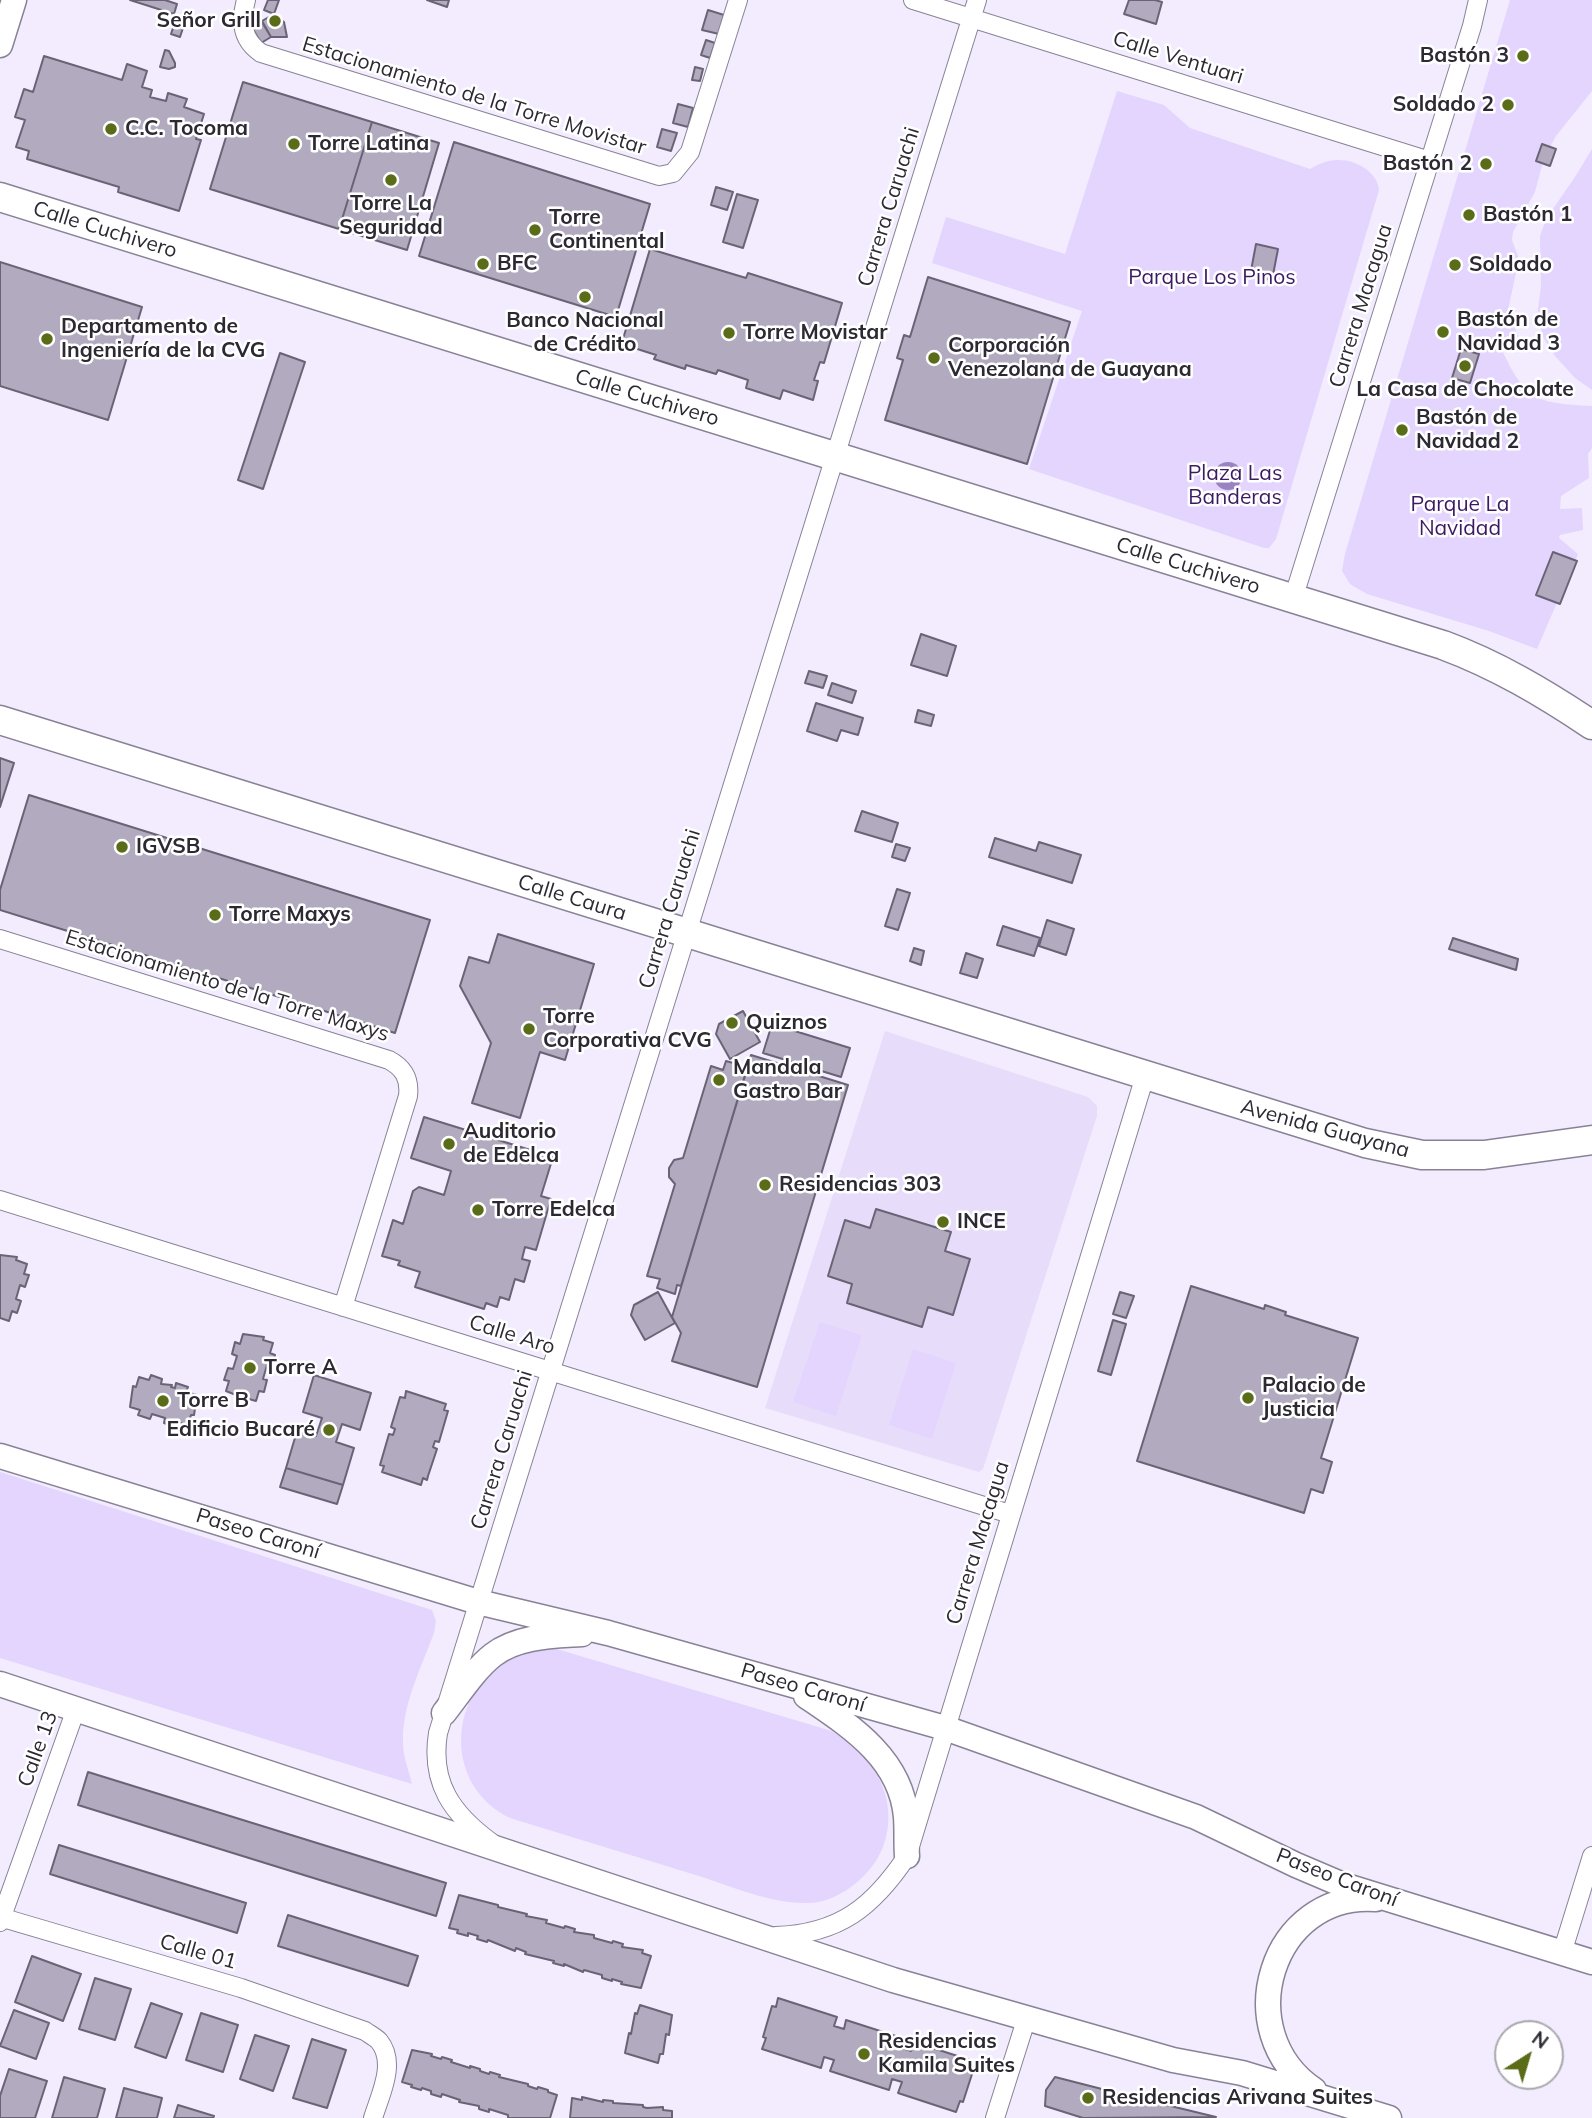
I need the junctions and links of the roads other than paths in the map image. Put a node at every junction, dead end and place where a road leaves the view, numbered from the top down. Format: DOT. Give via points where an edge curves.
graph roads {
  1 [pos="14,0"];
  2 [pos="246,0"];
  3 [pos="738,0"];
  4 [pos="913,0"];
  5 [pos="977,0"];
  6 [pos="1478,0"];
  7 [pos="1488,0"];
  8 [pos="971,18"];
  9 [pos="1472,26"];
  10 [pos="0,45"];
  11 [pos="1430,161"];
  12 [pos="0,197"];
  13 [pos="835,457"];
  14 [pos="1293,599"];
  15 [pos="0,720"];
  16 [pos="1592,725"];
  17 [pos="687,933"];
  18 [pos="0,939"];
  19 [pos="1145,1076"];
  20 [pos="1586,1139"];
  21 [pos="0,1200"];
  22 [pos="343,1307"];
  23 [pos="550,1371"];
  24 [pos="0,1456"];
  25 [pos="1010,1514"];
  26 [pos="478,1602"];
  27 [pos="608,1633"];
  28 [pos="787,1683"];
  29 [pos="0,1684"];
  30 [pos="76,1709"];
  31 [pos="444,1713"];
  32 [pos="945,1728"];
  33 [pos="503,1851"];
  34 [pos="907,1856"];
  35 [pos="1592,1856"];
  36 [pos="1397,1901"];
  37 [pos="0,1919"];
  38 [pos="762,1936"];
  39 [pos="1562,1953"];
  40 [pos="1592,1962"];
  41 [pos="1027,2017"];
  42 [pos="1327,2099"];
  43 [pos="373,2118"];
  44 [pos="995,2118"];
  45 [pos="1389,2118"];
  1 -- 10 [label="street"];
  2 -- 3 [label="street, Estacionamiento de la Torre Movistar" via="244,32 261,53 659,176 673,173 691,152"];
  4 -- 8 [label="street, Calle Ventuari"];
  5 -- 8 [label="street, Carrera Caruachi"];
  6 -- 9 [label="street, Carrera Macagua"];
  7 -- 9 [label="street, Carrera Macagua"];
  8 -- 11 [label="street, Calle Ventuari"];
  8 -- 13 [label="street, Carrera Caruachi"];
  9 -- 11 [label="street, Carrera Macagua"];
  11 -- 14 [label="street, Carrera Macagua"];
  12 -- 13 [label="main road, Calle Cuchivero"];
  13 -- 14 [label="main road, Calle Cuchivero"];
  13 -- 17 [label="street, Carrera Caruachi"];
  14 -- 16 [label="main road" via="1469,655 1547,695"];
  15 -- 17 [label="main road, Calle Caura"];
  17 -- 19 [label="main road, Calle Caura"];
  17 -- 23 [label="street, Carrera Caruachi"];
  18 -- 22 [label="street, Estacionamiento de la Torre Maxys" via="389,1060 402,1070 408,1079 408,1096"];
  19 -- 20 [label="main road, Avenida Guayana" via="1328,1134 1422,1155 1484,1156"];
  19 -- 25 [label="street, Carrera Macagua"];
  21 -- 22 [label="street, Calle Aro"];
  22 -- 23 [label="street, Calle Aro"];
  23 -- 25 [label="street, Calle Aro"];
  23 -- 26 [label="street, Carrera Caruachi"];
  24 -- 26 [label="street, Paseo Caroní"];
  25 -- 32 [label="street, Carrera Macagua"];
  26 -- 27 [label="street, Paseo Caroní"];
  26 -- 31 [label="street, Carrera Caruachi"];
  27 -- 28 [label="street, Paseo Caroní"];
  27 -- 31 [label="street" via="545,1636 516,1643 494,1654"];
  28 -- 32 [label="street, Paseo Caroní"];
  28 -- 34 [label="street" via="850,1726 891,1769 906,1816"];
  29 -- 30 [label="street"];
  30 -- 33 [label="street"];
  30 -- 37 [label="street, Calle 13"];
  31 -- 33 [label="street, Carrera Caruachi" via="435,1754 437,1774 461,1817"];
  32 -- 34 [label="street, Carrera Macagua"];
  32 -- 36 [label="street, Paseo Caroní" via="1196,1817 1296,1866"];
  33 -- 38 [label="street"];
  34 -- 38 [label="street, Carrera Macagua" via="873,1898 830,1927 803,1935"];
  35 -- 39 [label="street"];
  36 -- 39 [label="street, Paseo Caroní"];
  36 -- 42 [label="street" via="1353,1900 1318,1913 1289,1940 1270,1977 1268,2015 1280,2056 1292,2072"];
  37 -- 43 [label="street, Calle 01" via="241,1988 365,2031 379,2041 386,2057 387,2073"];
  38 -- 41 [label="street" via="893,1980"];
  39 -- 40 [label="street, Paseo Caroní"];
  41 -- 42 [label="street"];
  41 -- 44 [label="street"];
  42 -- 45 [label="street"];
}
